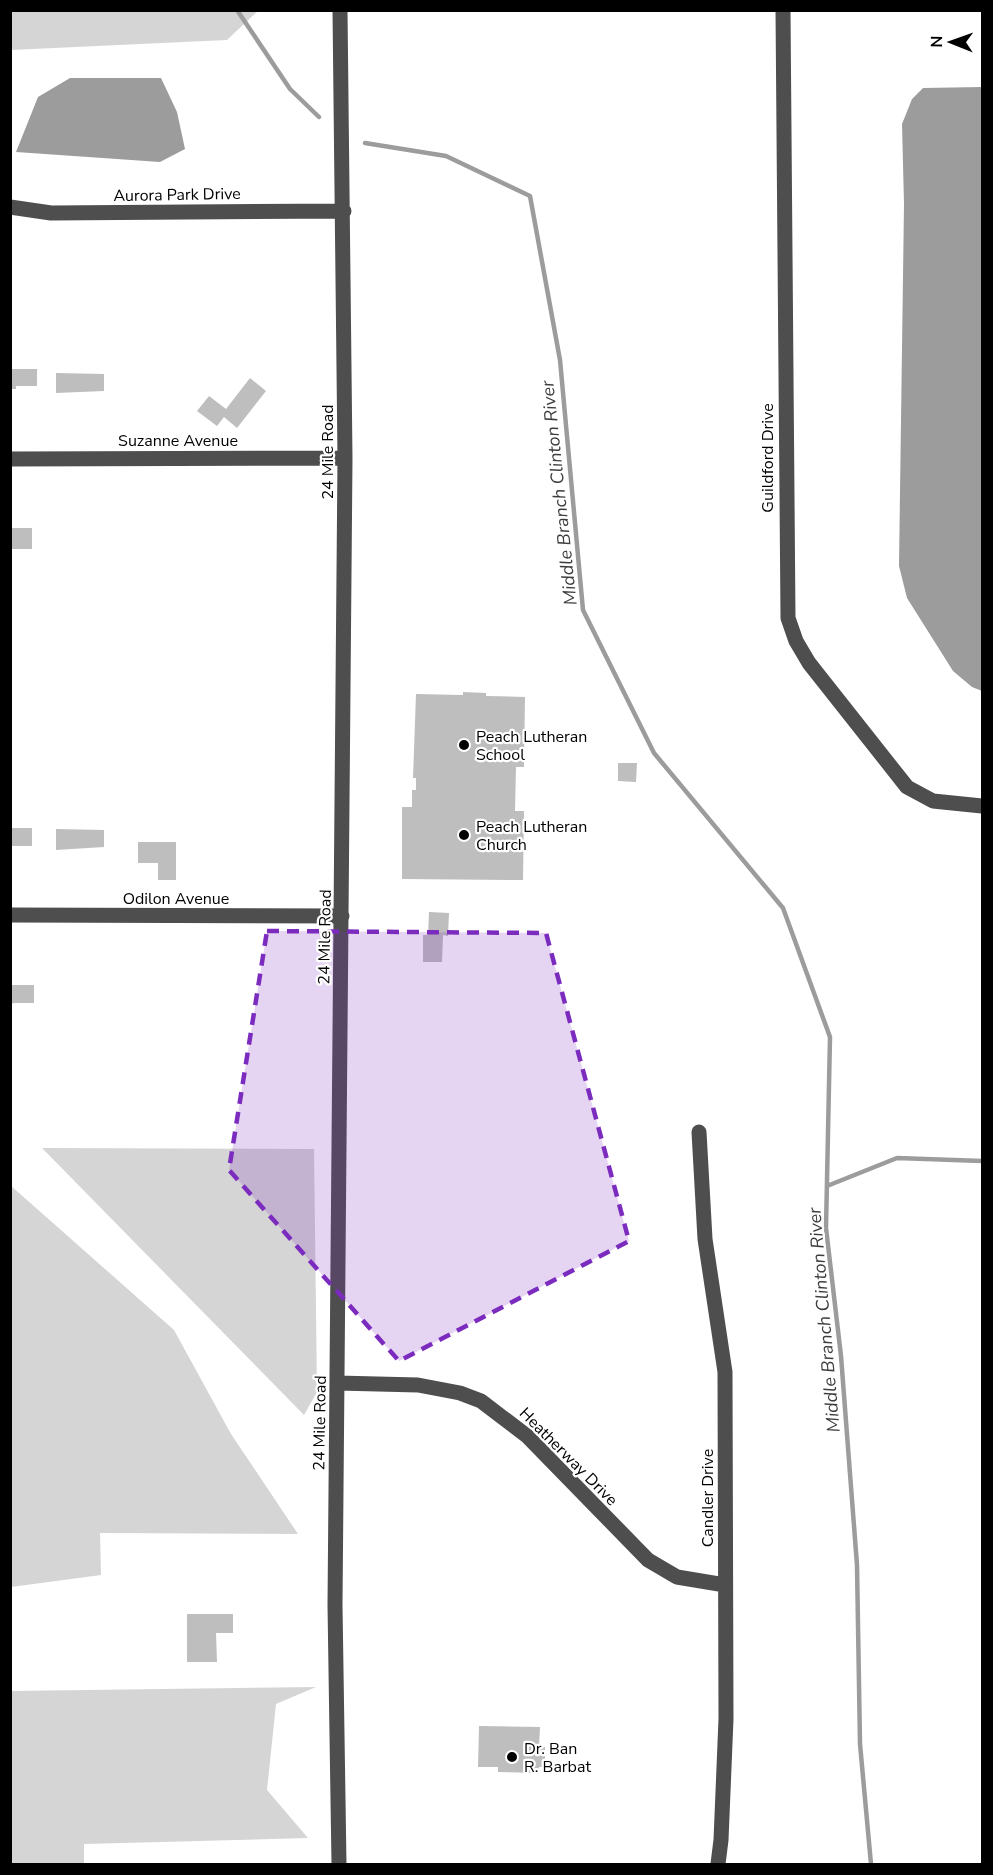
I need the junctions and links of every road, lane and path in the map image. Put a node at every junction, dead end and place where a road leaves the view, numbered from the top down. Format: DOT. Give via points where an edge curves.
graph roads {
  1 [pos="340,10"];
  2 [pos="783,10"];
  3 [pos="10,207"];
  4 [pos="344,211"];
  5 [pos="345,458"];
  6 [pos="10,459"];
  7 [pos="982,806"];
  8 [pos="10,915"];
  9 [pos="342,916"];
  10 [pos="699,1132"];
  11 [pos="337,1383"];
  12 [pos="725,1585"];
  13 [pos="339,1864"];
  14 [pos="718,1864"];
  1 -- 4 [label="street, 24 Mile Road"];
  2 -- 7 [label="street, Guildford Drive" via="788,618 809,663 906,787 933,801"];
  3 -- 4 [label="street, Aurora Park Drive" via="51,213"];
  4 -- 5 [label="street, 24 Mile Road"];
  5 -- 6 [label="street, Suzanne Avenue"];
  5 -- 9 [label="street, 24 Mile Road"];
  8 -- 9 [label="street, Odilon Avenue"];
  9 -- 11 [label="street, 24 Mile Road"];
  10 -- 12 [label="street, Candler Drive" via="705,1239 725,1372"];
  11 -- 12 [label="street, Heatherway Drive" via="418,1385 481,1401 527,1436 648,1560 677,1577"];
  11 -- 13 [label="street, 24 Mile Road"];
  12 -- 14 [label="street, Candler Drive" via="725,1763"];
}
